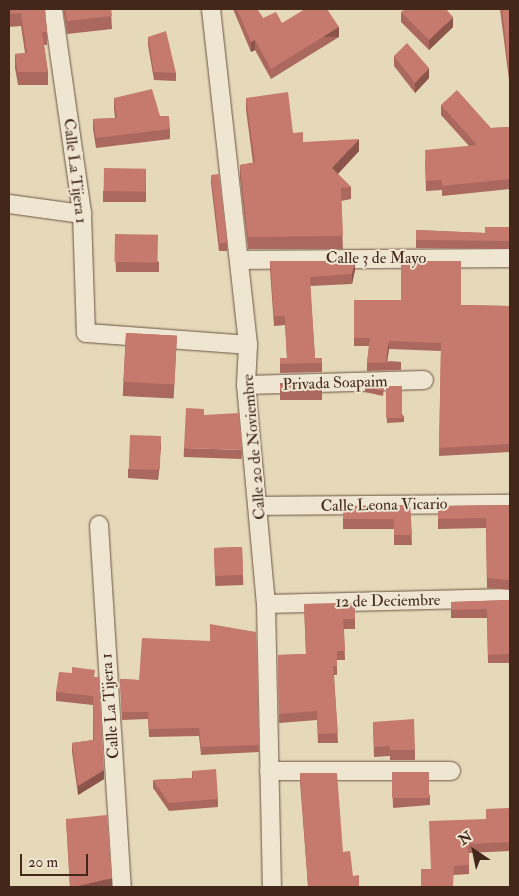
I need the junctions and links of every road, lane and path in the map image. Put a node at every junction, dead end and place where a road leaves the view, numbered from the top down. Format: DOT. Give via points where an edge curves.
graph roads {
  1 [pos="53,9"];
  2 [pos="211,9"];
  3 [pos="9,204"];
  4 [pos="82,214"];
  5 [pos="510,258"];
  6 [pos="241,260"];
  7 [pos="248,346"];
  8 [pos="424,380"];
  9 [pos="246,385"];
  10 [pos="510,504"];
  11 [pos="258,506"];
  12 [pos="99,525"];
  13 [pos="510,598"];
  14 [pos="266,604"];
  15 [pos="269,771"];
  16 [pos="451,771"];
  17 [pos="122,887"];
  18 [pos="272,887"];
  1 -- 4 [label="street, Calle La Tijera 1"];
  2 -- 6 [label="street, Calle 20 de Noviembre"];
  3 -- 4 [label="street"];
  4 -- 7 [label="street, Calle La Tijera 1" via="86,333"];
  5 -- 6 [label="street, Calle 3 de Mayo"];
  6 -- 7 [label="street, Calle 20 de Noviembre"];
  7 -- 9 [label="street, Calle 20 de Noviembre"];
  8 -- 9 [label="street, Privada Soapaim"];
  9 -- 11 [label="street, Calle 20 de Noviembre"];
  10 -- 11 [label="street, Calle Leona Vicario"];
  11 -- 14 [label="street, Calle 20 de Noviembre"];
  12 -- 17 [label="street, Calle La Tijera 1"];
  13 -- 14 [label="street, 12 de Deciembre"];
  14 -- 15 [label="street, Calle 20 de Noviembre"];
  15 -- 16 [label="street"];
  15 -- 18 [label="street, Calle 20 de Noviembre"];
}
